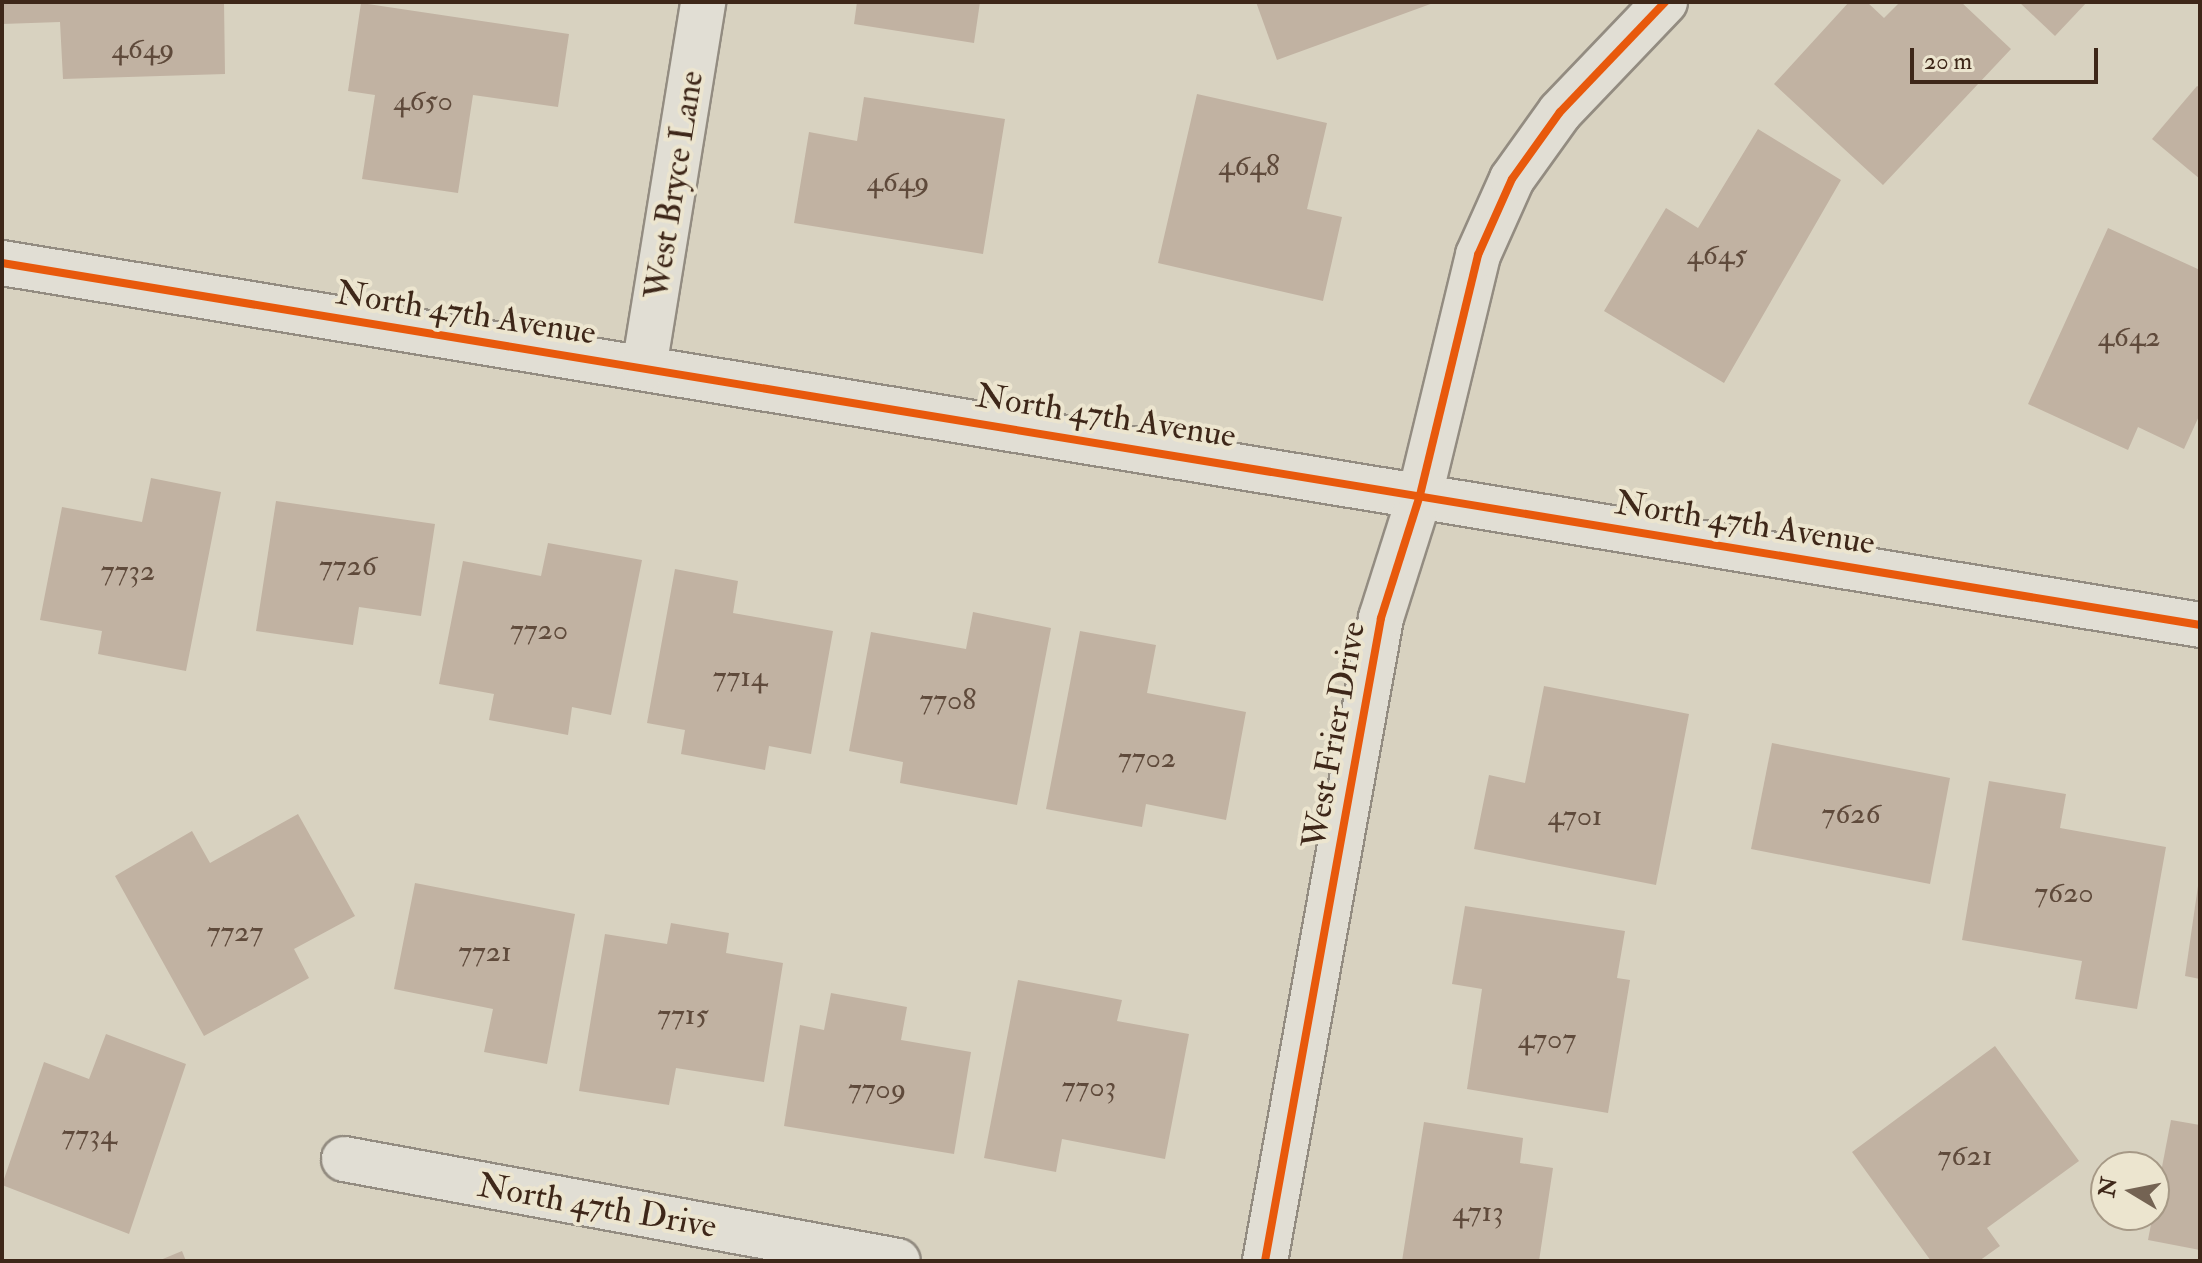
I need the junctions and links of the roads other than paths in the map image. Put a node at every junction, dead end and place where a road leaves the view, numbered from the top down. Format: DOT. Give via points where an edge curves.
graph roads {
  1 [pos="703,2"];
  2 [pos="1665,2"];
  3 [pos="2,263"];
  4 [pos="644,368"];
  5 [pos="1420,495"];
  6 [pos="2200,625"];
  7 [pos="344,1159"];
  8 [pos="898,1261"];
  9 [pos="1265,1261"];
  1 -- 4 [label="street, West Bryce Lane"];
  2 -- 5 [label="street, West Frier Drive" via="1560,112 1512,179 1478,255"];
  3 -- 4 [label="street, North 47th Avenue"];
  4 -- 5 [label="street, North 47th Avenue"];
  5 -- 6 [label="street, North 47th Avenue"];
  5 -- 9 [label="street, West Frier Drive" via="1381,618"];
  7 -- 8 [label="street, North 47th Drive"];
}
